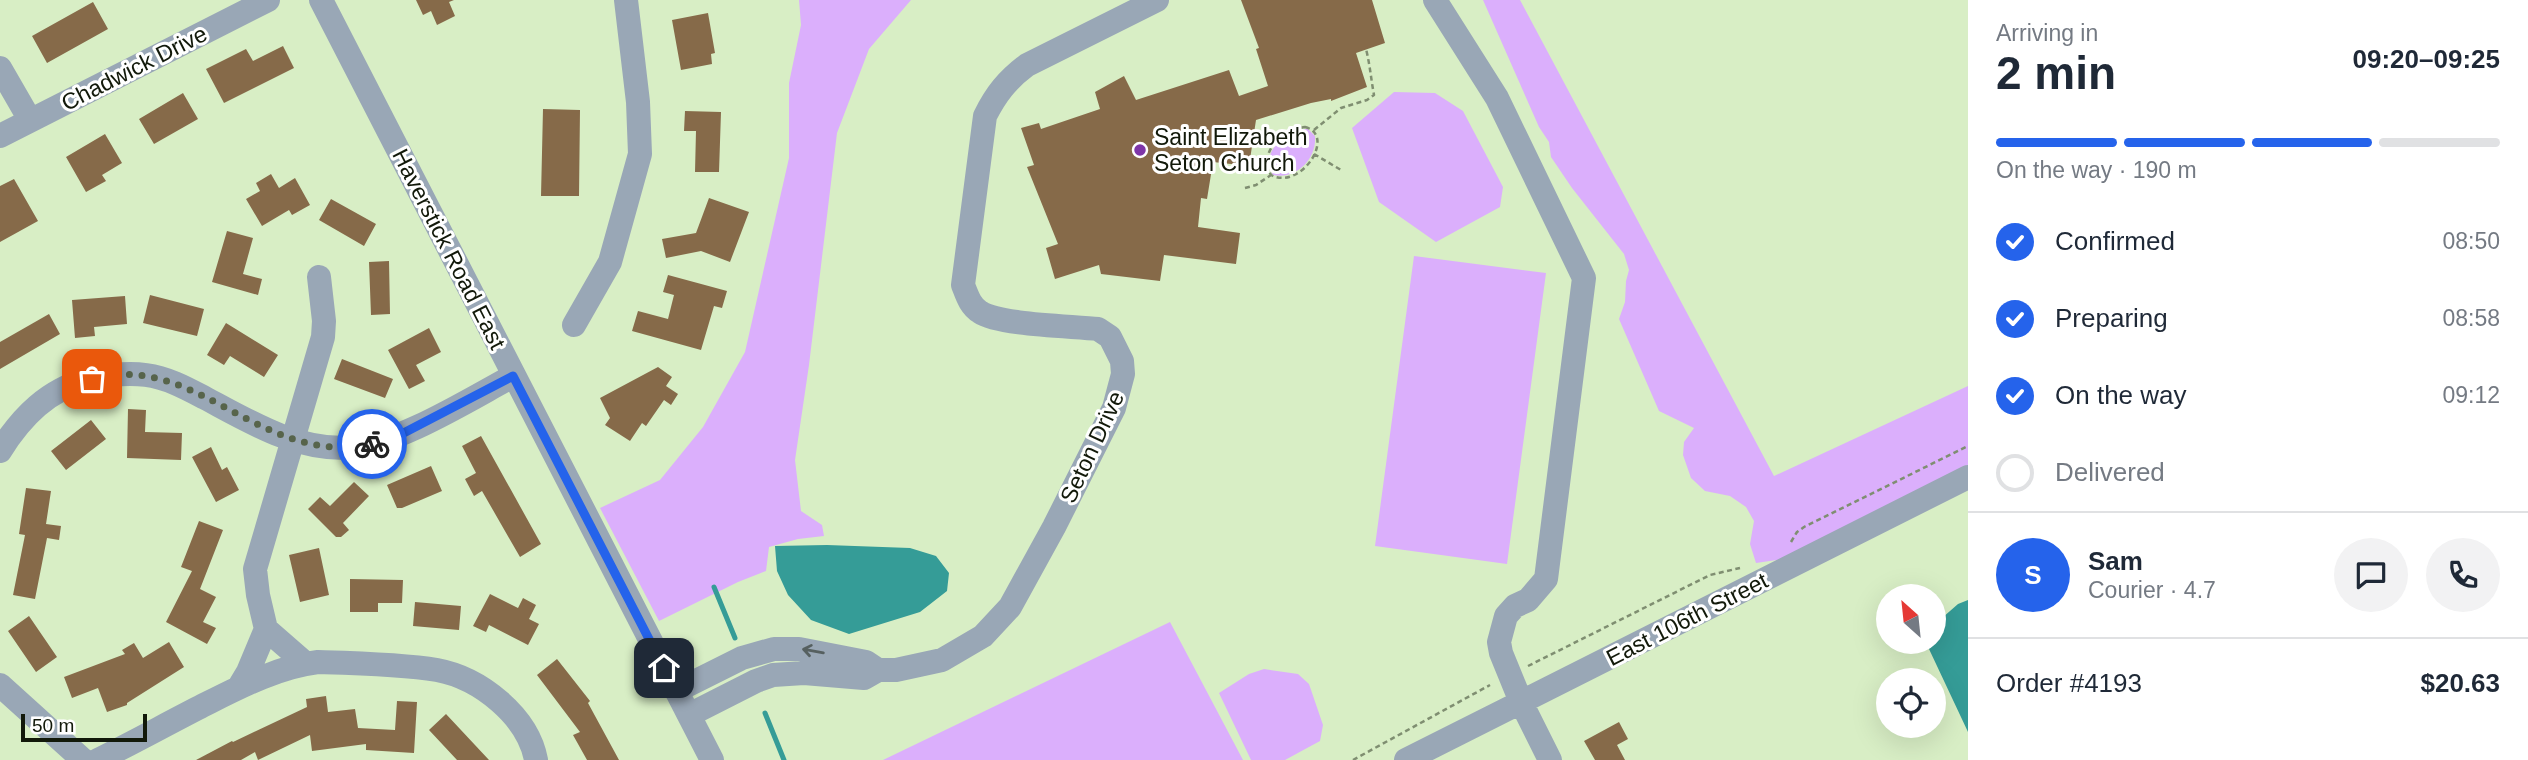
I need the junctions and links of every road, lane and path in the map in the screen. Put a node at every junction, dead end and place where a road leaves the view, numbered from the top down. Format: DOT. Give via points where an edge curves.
graph roads {
  1 [pos="268,0"];
  2 [pos="321,0"];
  3 [pos="626,0"];
  4 [pos="1157,0"];
  5 [pos="1435,0"];
  6 [pos="1366,49"];
  7 [pos="0,68"];
  8 [pos="30,120"];
  9 [pos="1314,130"];
  10 [pos="0,136"];
  11 [pos="1314,154"];
  12 [pos="1341,170"];
  13 [pos="1270,175"];
  14 [pos="1245,188"];
  15 [pos="319,277"];
  16 [pos="574,325"];
  17 [pos="513,376"];
  18 [pos="292,440"];
  19 [pos="1968,446"];
  20 [pos="0,451"];
  21 [pos="1968,477"];
  22 [pos="1788,546"];
  23 [pos="1749,567"];
  24 [pos="266,629"];
  25 [pos="305,663"];
  26 [pos="878,670"];
  27 [pos="1511,675"];
  28 [pos="0,685"];
  29 [pos="239,687"];
  30 [pos="676,691"];
  31 [pos="1521,702"];
  32 [pos="689,715"];
  33 [pos="83,760"];
  34 [pos="98,760"];
  35 [pos="536,760"];
  36 [pos="712,760"];
  37 [pos="1353,760"];
  38 [pos="1406,760"];
  39 [pos="1550,760"];
  1 -- 8 [label="street, Chadwick Drive"];
  2 -- 17 [label="street, Haverstick Road East"];
  3 -- 16 [label="street" via="640,154 610,262"];
  4 -- 26 [label="street, Seton Drive" via="1027,65 996,94 985,116 963,285 970,303 981,313 999,319 1098,329 1110,337 1122,360 1123,374 1114,408 1054,527 999,621 966,648 942,660"];
  5 -- 27 [label="street" via="1497,98 1584,278 1546,579 1506,616 1501,631 1501,653"];
  6 -- 9 [label="path" via="1374,95 1341,108"];
  7 -- 8 [label="street"];
  8 -- 10 [label="street, Chadwick Drive"];
  9 -- 11 [label="path" via="1318,143"];
  9 -- 13 [label="path" via="1295,128 1278,139 1267,159"];
  11 -- 12 [label="path"];
  11 -- 13 [label="path" via="1295,175"];
  13 -- 14 [label="path"];
  15 -- 18 [label="street" via="323,337"];
  17 -- 18 [label="street" via="394,438 337,447"];
  17 -- 30 [label="street, Haverstick Road East"];
  18 -- 20 [label="street" via="176,383 146,375 109,374 74,383 38,402"];
  18 -- 24 [label="street" via="255,569"];
  19 -- 22 [label="path" via="1804,527"];
  21 -- 31 [label="street, East 106th Street"];
  23 -- 27 [label="path" via="1710,575"];
  24 -- 25 [label="street"];
  24 -- 29 [label="street"];
  25 -- 29 [label="street"];
  25 -- 35 [label="street" via="438,670 468,680 503,704 520,724"];
  26 -- 30 [label="street, Seton Drive, one-way" via="866,662 774,649 742,658"];
  26 -- 32 [label="street, Seton Drive" via="864,678 773,675"];
  27 -- 31 [label="street"];
  27 -- 37 [label="path"];
  28 -- 33 [label="street"];
  29 -- 34 [label="street"];
  30 -- 32 [label="street, Haverstick Road East"];
  31 -- 38 [label="street, East 106th Street"];
  31 -- 39 [label="street"];
  32 -- 36 [label="street, Haverstick Road East"];
}
